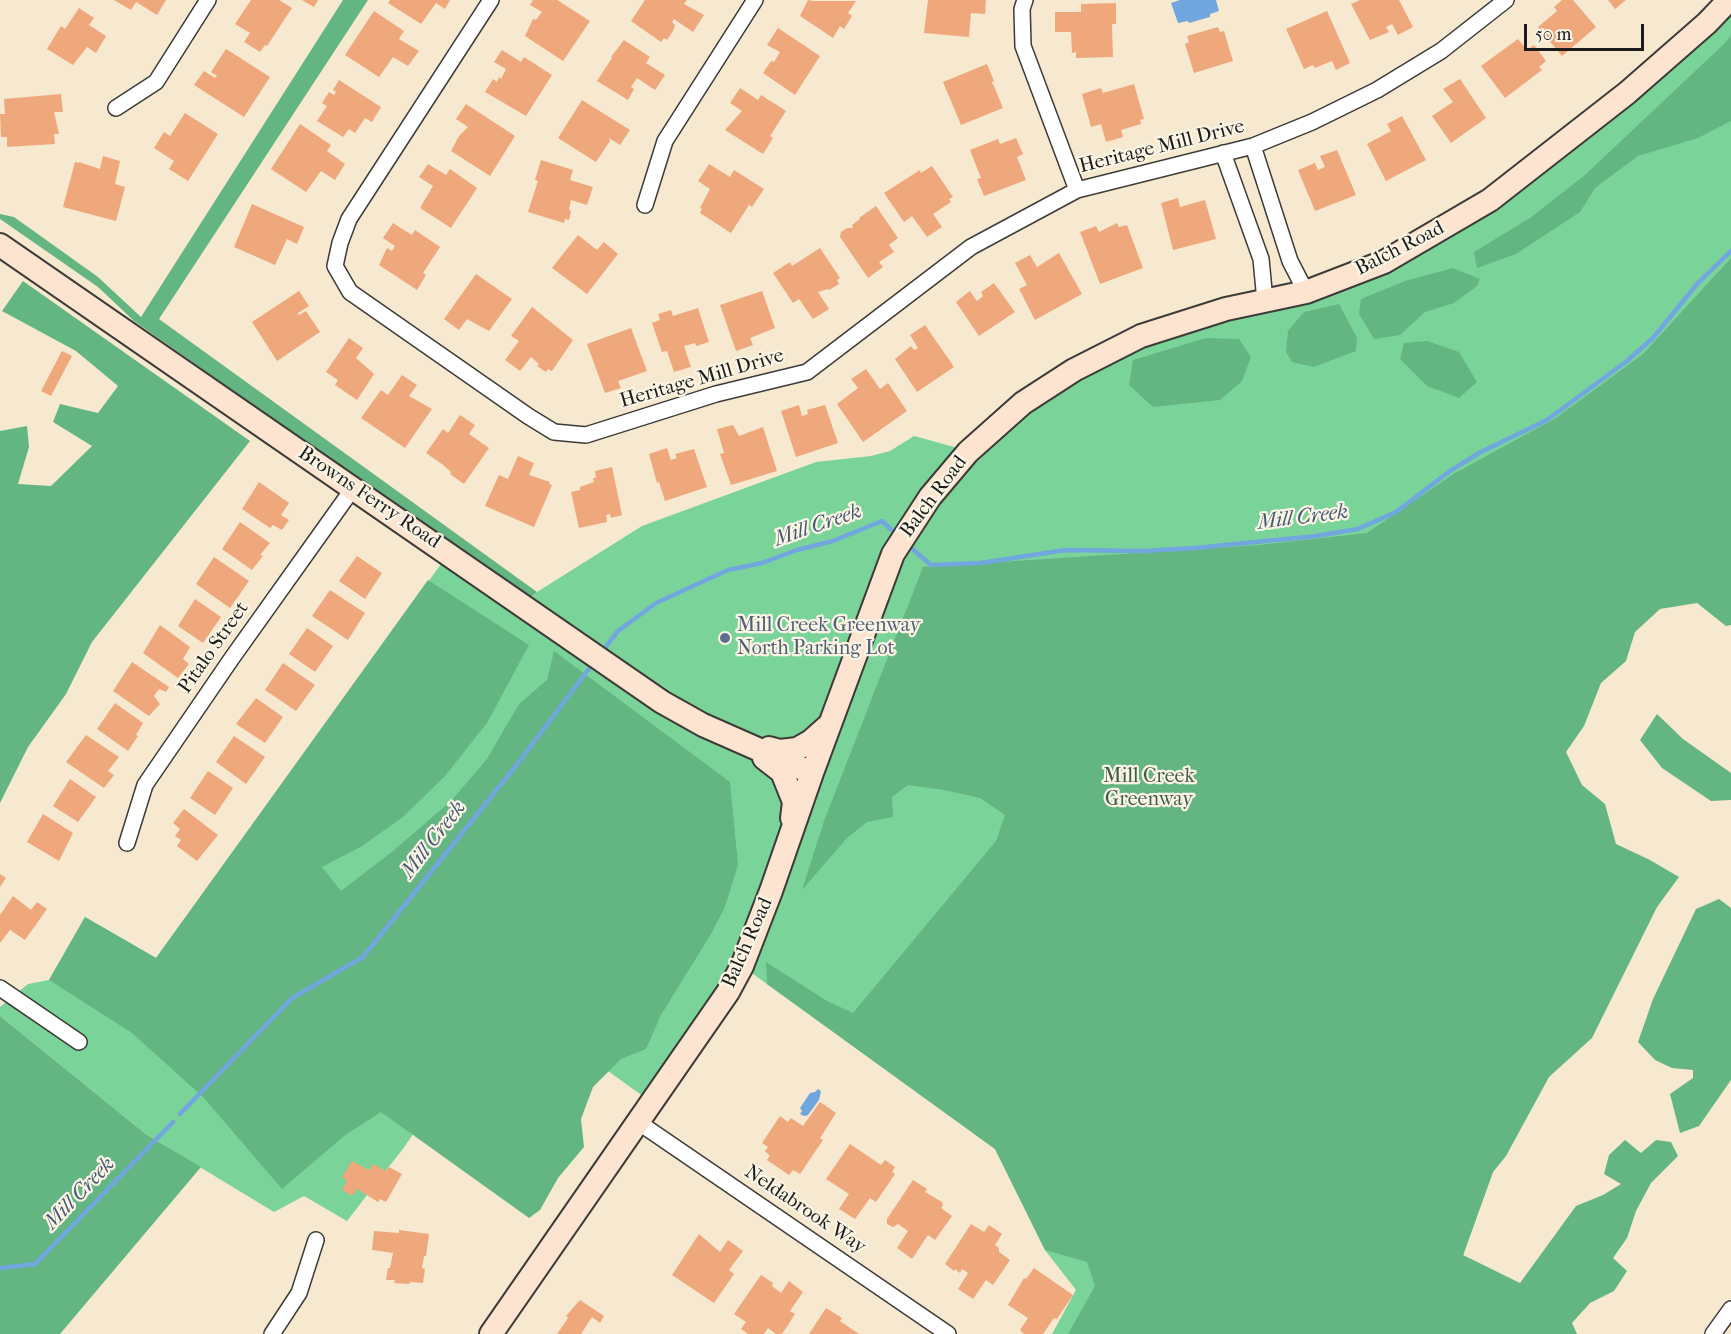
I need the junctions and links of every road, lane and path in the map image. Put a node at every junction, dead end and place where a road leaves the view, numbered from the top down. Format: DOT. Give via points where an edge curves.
graph roads {
  1 [pos="208,0"];
  2 [pos="491,0"];
  3 [pos="755,0"];
  4 [pos="1025,0"];
  5 [pos="1506,0"];
  6 [pos="1729,0"];
  7 [pos="116,108"];
  8 [pos="1253,146"];
  9 [pos="1223,153"];
  10 [pos="1077,190"];
  11 [pos="645,205"];
  12 [pos="0,244"];
  13 [pos="1306,292"];
  14 [pos="1265,301"];
  15 [pos="354,487"];
  16 [pos="831,723"];
  17 [pos="744,742"];
  18 [pos="812,773"];
  19 [pos="790,835"];
  20 [pos="127,843"];
  21 [pos="0,987"];
  22 [pos="79,1042"];
  23 [pos="638,1122"];
  24 [pos="316,1240"];
  25 [pos="1731,1309"];
  26 [pos="272,1334"];
  27 [pos="490,1334"];
  28 [pos="948,1334"];
  29 [pos="1713,1334"];
  1 -- 7 [label="street" via="156,82"];
  2 -- 10 [label="street, Heritage Mill Drive" via="349,219 335,266 350,292 554,432 586,435 716,394 807,372 971,247"];
  3 -- 11 [label="street" via="665,141"];
  4 -- 10 [label="street" via="1023,46"];
  5 -- 8 [label="street, Heritage Mill Drive" via="1441,51 1377,90"];
  6 -- 13 [label="street, Balch Road" via="1627,93 1490,200 1384,262"];
  8 -- 9 [label="street, Heritage Mill Drive"];
  8 -- 13 [label="street" via="1290,261"];
  9 -- 10 [label="street, Heritage Mill Drive"];
  9 -- 14 [label="street" via="1261,259"];
  12 -- 15 [label="street, Browns Ferry Road"];
  13 -- 14 [label="street, Balch Road"];
  14 -- 16 [label="street, Balch Road" via="1141,336 1074,370 1023,403 969,452 930,497 893,554"];
  15 -- 17 [label="street, Browns Ferry Road" via="662,702"];
  15 -- 20 [label="street, Pitalo Street" via="145,785"];
  16 -- 17 [label="street, Browns Ferry Road" via="798,749 780,751"];
  16 -- 18 [label="street, Balch Road"];
  17 -- 18 [label="street, Browns Ferry Road"];
  17 -- 19 [label="street, Browns Ferry Road" via="782,772 794,802"];
  18 -- 19 [label="street, Balch Road"];
  19 -- 23 [label="street, Balch Road" via="742,966"];
  21 -- 22 [label="street"];
  23 -- 27 [label="street, Balch Road"];
  23 -- 28 [label="street, Neldabrook Way"];
  24 -- 26 [label="street" via="299,1293"];
  25 -- 29 [label="street"];
}
